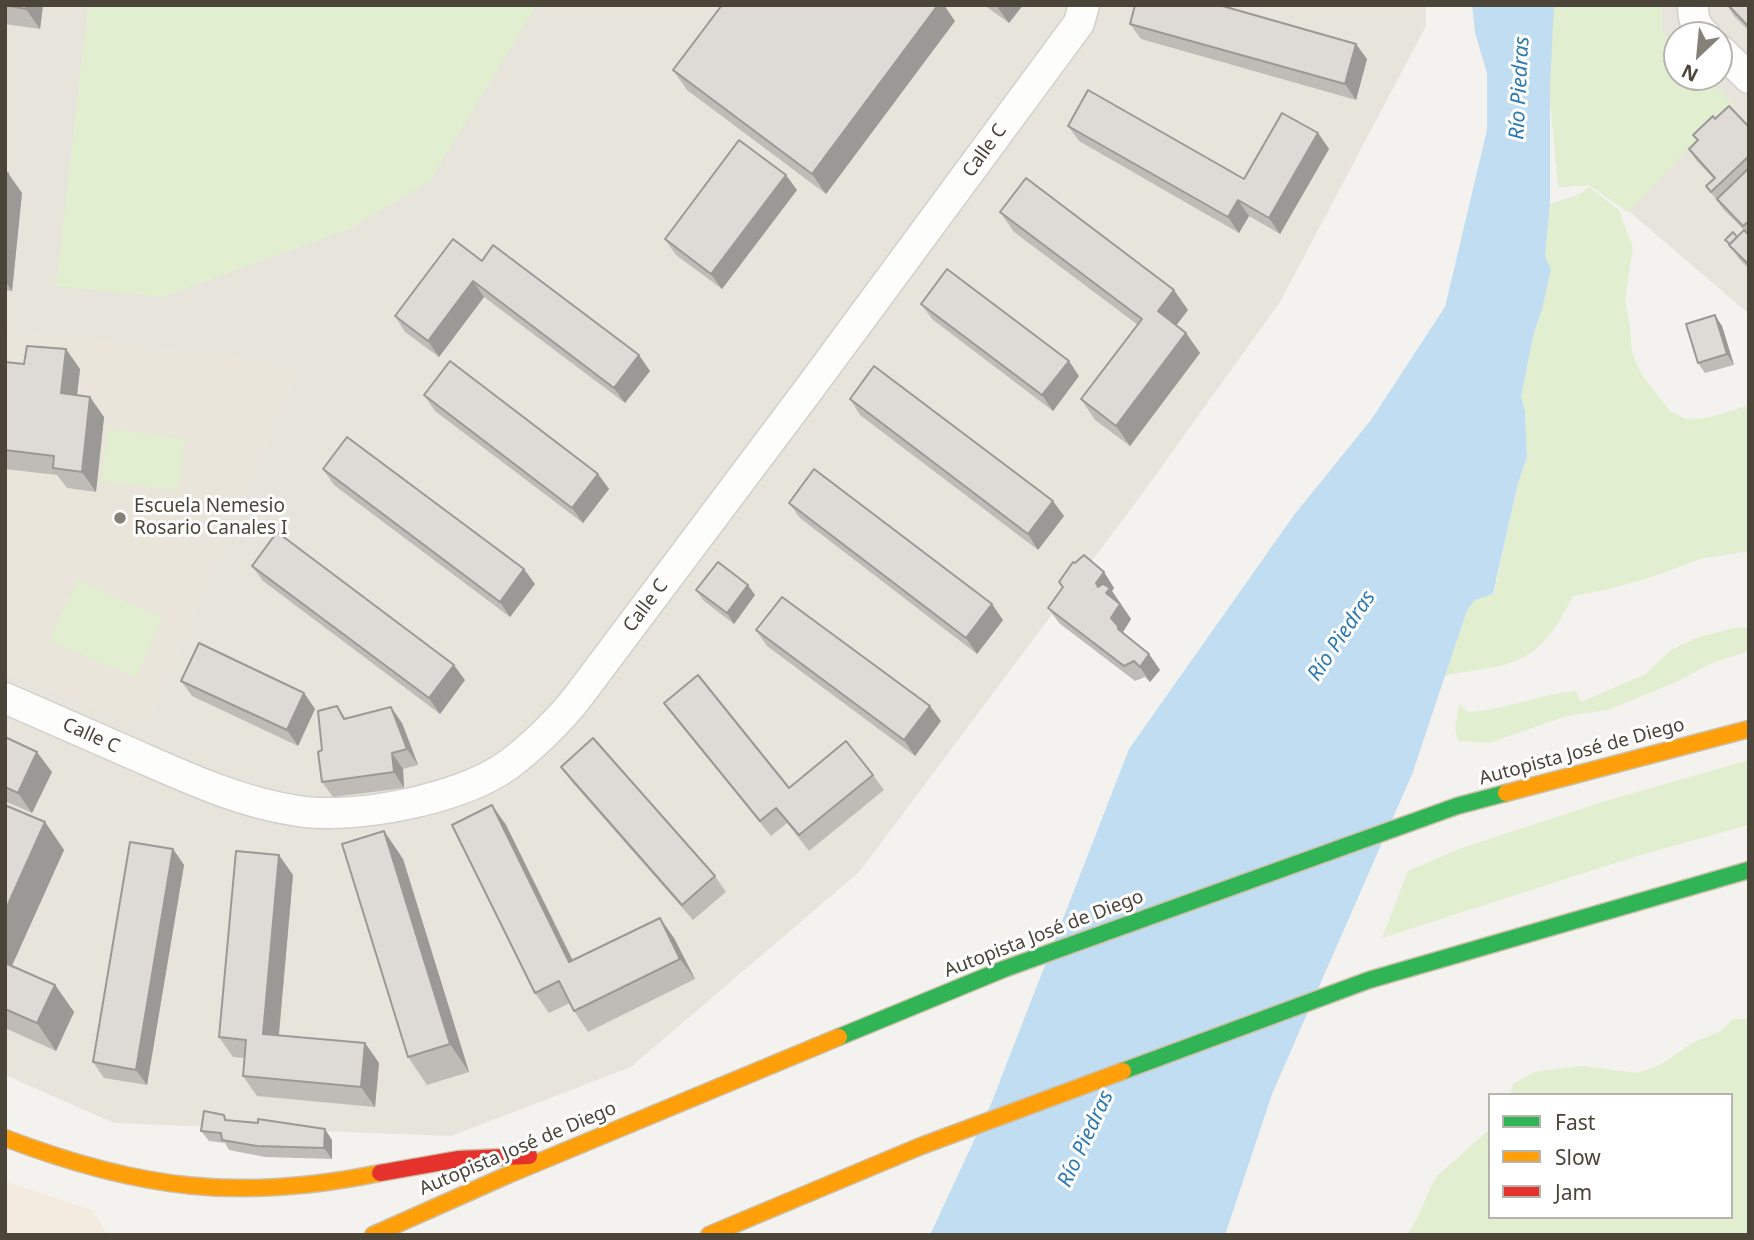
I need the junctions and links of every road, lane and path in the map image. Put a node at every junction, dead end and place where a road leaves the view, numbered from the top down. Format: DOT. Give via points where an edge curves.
graph roads {
  1 [pos="1084,5"];
  2 [pos="1733,63"];
  3 [pos="1749,78"];
  4 [pos="5,698"];
  5 [pos="1749,729"];
  6 [pos="1749,870"];
  7 [pos="5,1138"];
  8 [pos="556,1155"];
  9 [pos="373,1235"];
  10 [pos="709,1235"];
  1 -- 4 [label="street, Calle C" via="1072,33 585,688 508,766 427,801 356,811 300,812 202,785"];
  2 -- 3 [label="street"];
  5 -- 8 [label="highway, Autopista José de Diego" via="1457,806 1004,968"];
  6 -- 10 [label="highway" via="1369,981 921,1146"];
  7 -- 8 [label="highway" via="109,1174 223,1189 359,1178 449,1160"];
  8 -- 9 [label="highway, Autopista José de Diego"];
}
